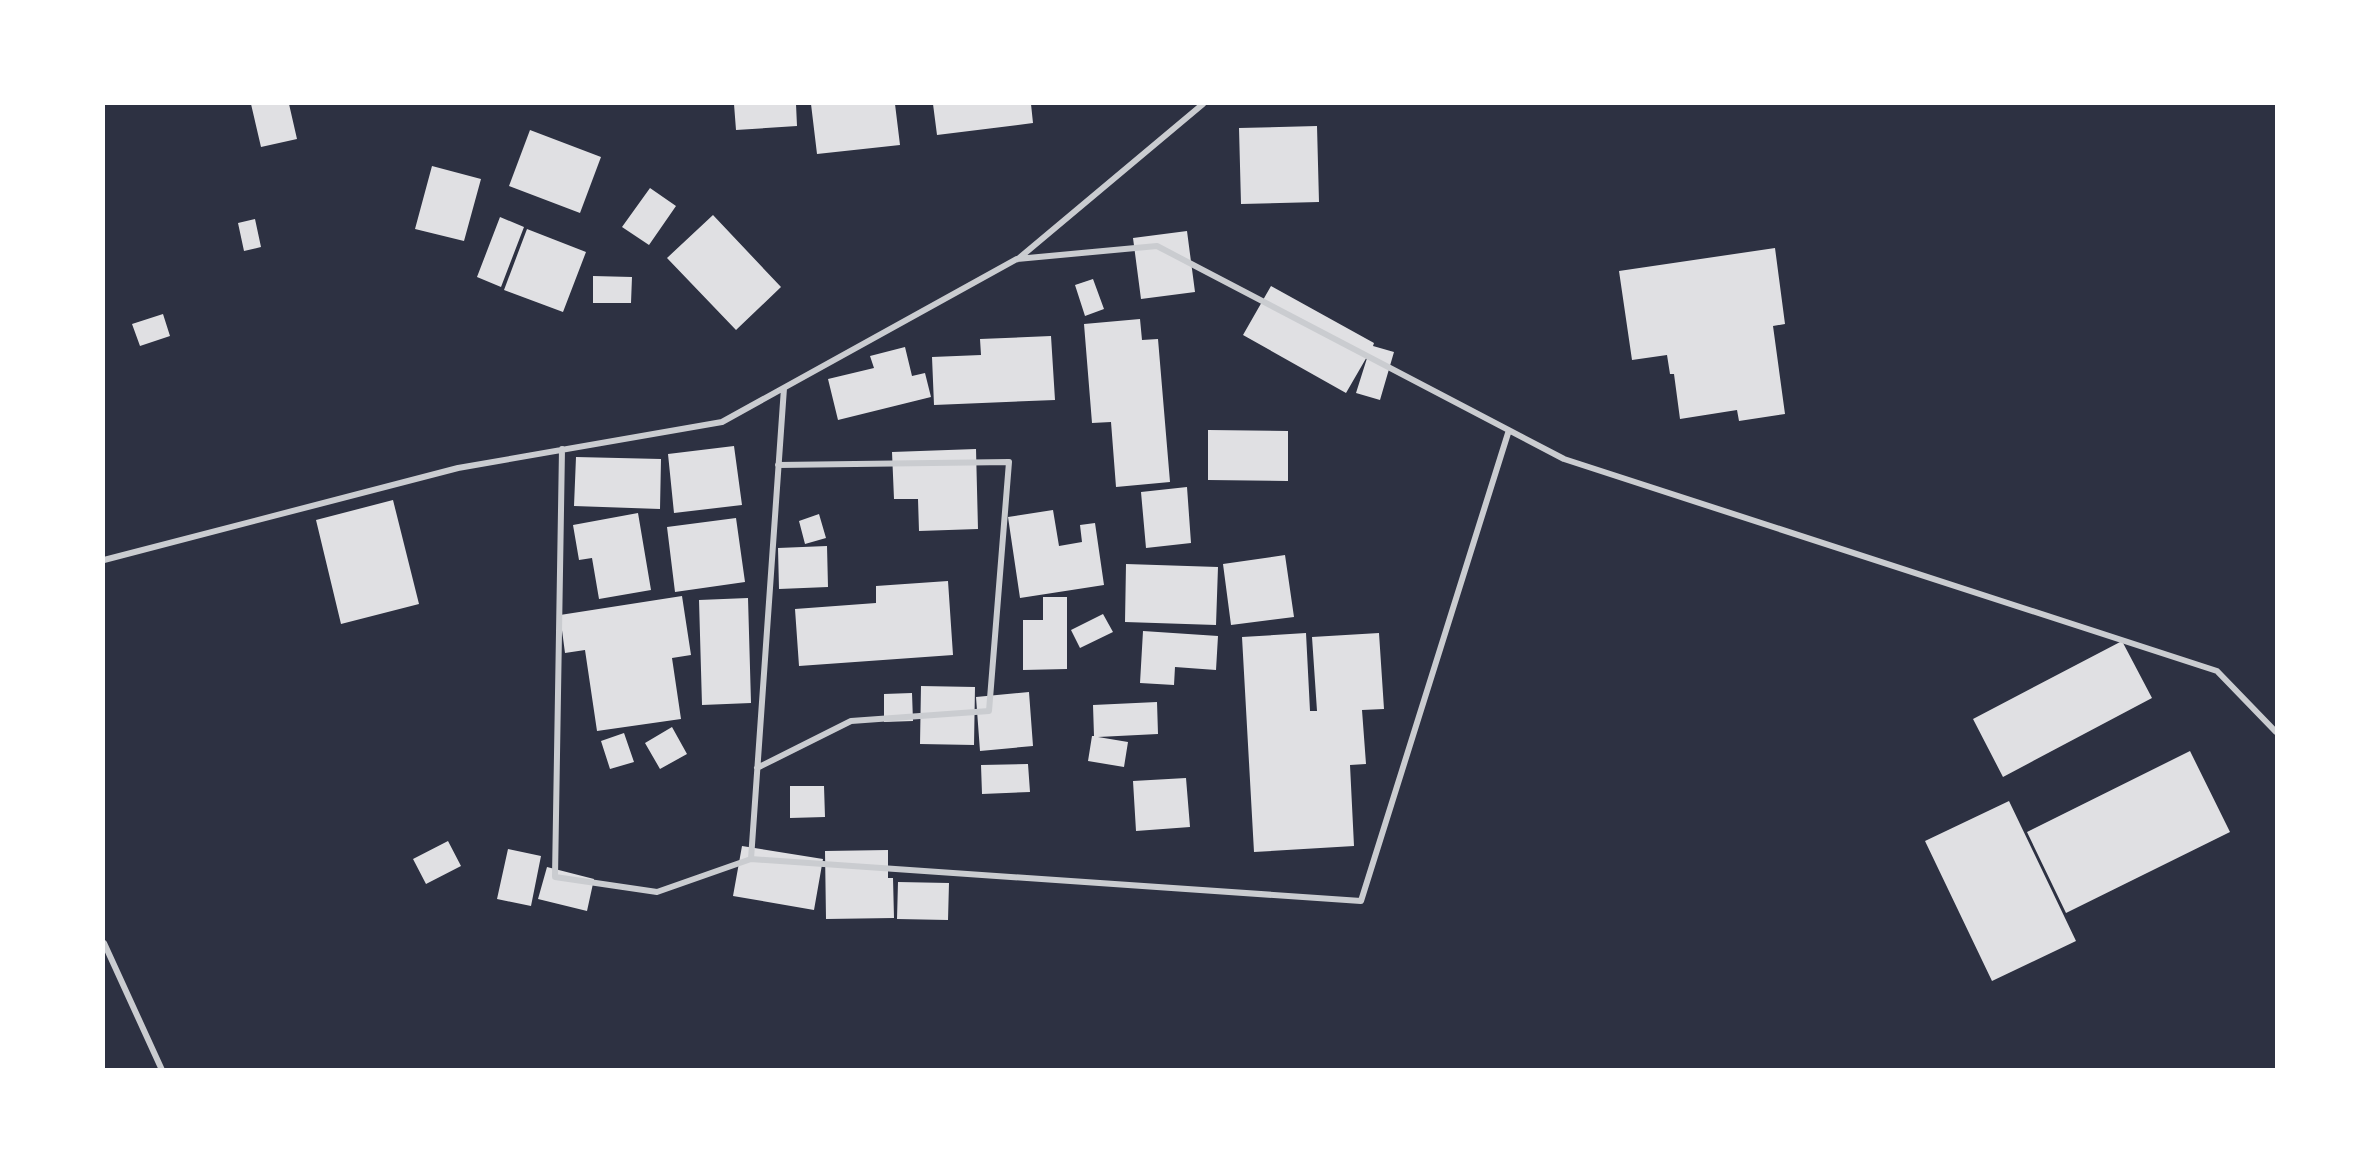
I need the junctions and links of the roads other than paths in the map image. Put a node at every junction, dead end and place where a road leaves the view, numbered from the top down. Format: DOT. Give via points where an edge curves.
graph roads {
  1 [pos="1203,104"];
  2 [pos="1017,259"];
  3 [pos="784,388"];
  4 [pos="1509,430"];
  5 [pos="562,449"];
  6 [pos="778,465"];
  7 [pos="104,560"];
  8 [pos="2277,732"];
  9 [pos="757,768"];
  10 [pos="751,859"];
  11 [pos="104,943"];
  12 [pos="162,1070"];
  1 -- 2 [label="street"];
  2 -- 3 [label="street"];
  2 -- 4 [label="street" via="1157,246"];
  3 -- 5 [label="street" via="722,422"];
  3 -- 6 [label="street"];
  4 -- 8 [label="street" via="1564,459 2217,671"];
  4 -- 10 [label="street" via="1361,901"];
  5 -- 7 [label="street" via="458,468"];
  5 -- 10 [label="street" via="555,877 657,892"];
  6 -- 9 [label="street"];
  6 -- 9 [label="street" via="1009,462 989,711 851,721"];
  9 -- 10 [label="street"];
  11 -- 12 [label="street"];
}
